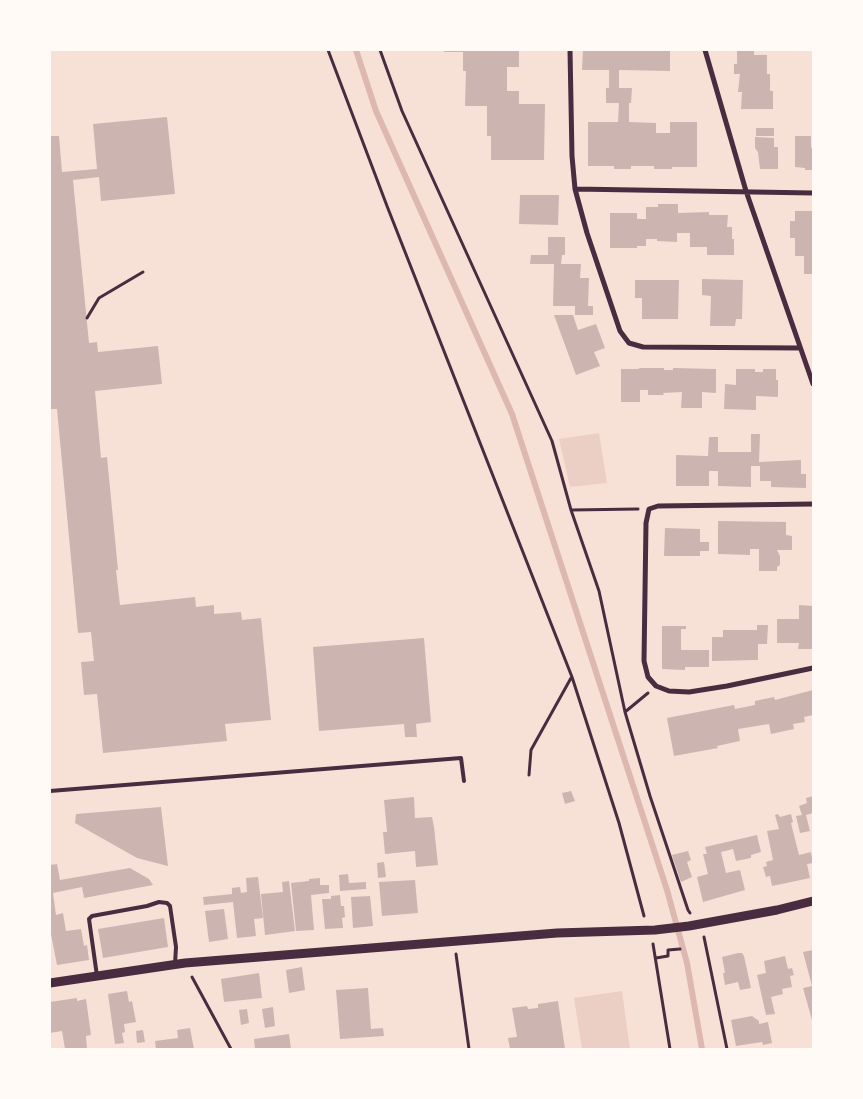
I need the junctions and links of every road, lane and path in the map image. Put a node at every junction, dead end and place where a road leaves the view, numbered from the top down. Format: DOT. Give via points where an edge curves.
graph roads {
  1 [pos="328,50"];
  2 [pos="380,50"];
  3 [pos="570,50"];
  4 [pos="705,50"];
  5 [pos="575,189"];
  6 [pos="746,191"];
  7 [pos="813,193"];
  8 [pos="143,272"];
  9 [pos="87,318"];
  10 [pos="800,348"];
  11 [pos="813,384"];
  12 [pos="813,504"];
  13 [pos="649,509"];
  14 [pos="572,510"];
  15 [pos="813,668"];
  16 [pos="572,678"];
  17 [pos="656,686"];
  18 [pos="625,712"];
  19 [pos="529,775"];
  20 [pos="464,781"];
  21 [pos="50,791"];
  22 [pos="813,901"];
  23 [pos="701,924"];
  24 [pos="651,930"];
  25 [pos="454,940"];
  26 [pos="680,949"];
  27 [pos="656,958"];
  28 [pos="180,964"];
  29 [pos="97,976"];
  30 [pos="50,983"];
  31 [pos="230,1049"];
  32 [pos="470,1049"];
  33 [pos="670,1049"];
  34 [pos="727,1049"];
  1 -- 16 [label="path"];
  2 -- 14 [label="path" via="402,111 552,441"];
  3 -- 5 [label="street"];
  4 -- 6 [label="street"];
  5 -- 6 [label="street"];
  5 -- 10 [label="street" via="620,331 629,343 642,347"];
  6 -- 7 [label="street"];
  6 -- 10 [label="street"];
  8 -- 9 [label="path" via="99,298"];
  10 -- 11 [label="street"];
  12 -- 13 [label="street" via="658,506"];
  13 -- 14 [label="path"];
  13 -- 17 [label="street" via="646,523 644,661 648,677"];
  14 -- 18 [label="path" via="599,592"];
  15 -- 17 [label="street" via="689,692 669,691"];
  16 -- 19 [label="path" via="532,750"];
  16 -- 24 [label="path"];
  17 -- 18 [label="path"];
  18 -- 23 [label="path" via="688,910"];
  20 -- 21 [label="lane" via="461,758"];
  22 -- 23 [label="street"];
  23 -- 24 [label="street"];
  23 -- 34 [label="path"];
  24 -- 25 [label="street" via="557,932"];
  24 -- 27 [label="path"];
  25 -- 28 [label="street"];
  25 -- 32 [label="path"];
  26 -- 27 [label="path" via="668,950 668,956"];
  27 -- 33 [label="path"];
  28 -- 29 [label="street"];
  28 -- 29 [label="lane" via="170,906 159,902 89,919"];
  28 -- 31 [label="path"];
  29 -- 30 [label="street"];
}
